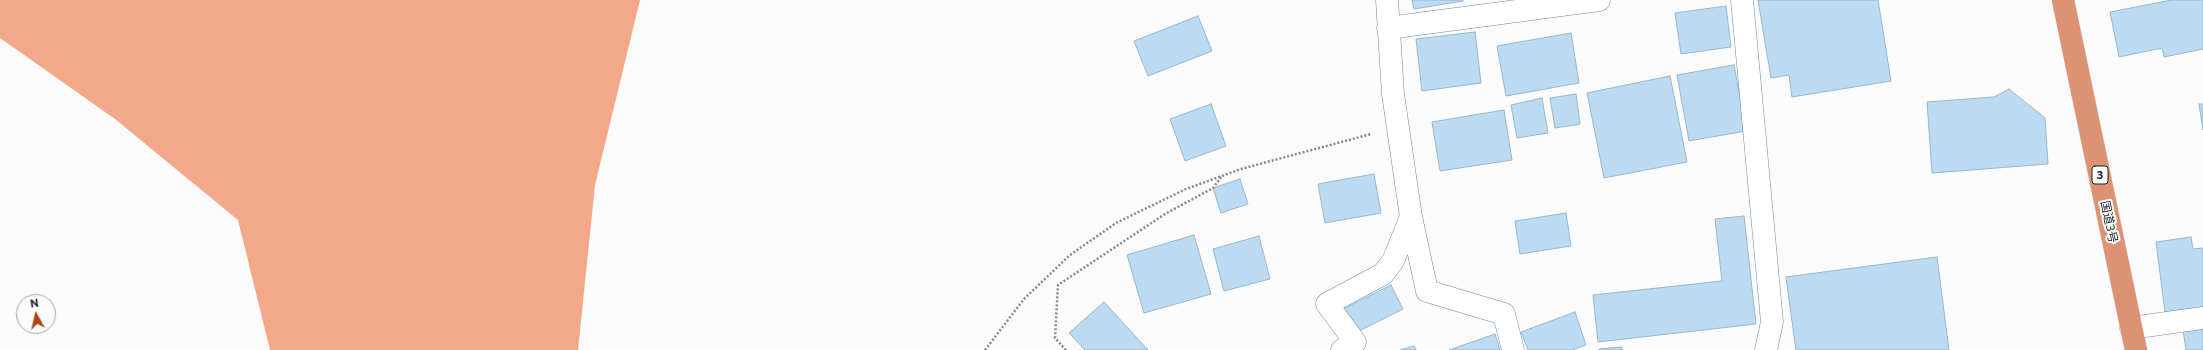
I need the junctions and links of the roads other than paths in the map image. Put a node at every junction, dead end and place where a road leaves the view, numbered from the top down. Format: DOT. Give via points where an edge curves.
graph roads {
  1 [pos="1386,0"];
  2 [pos="1599,0"];
  3 [pos="1742,0"];
  4 [pos="2063,0"];
  5 [pos="1388,28"];
  6 [pos="1410,217"];
  7 [pos="2203,318"];
  8 [pos="2131,328"];
  9 [pos="1342,350"];
  10 [pos="1513,350"];
  11 [pos="1766,350"];
  12 [pos="2136,350"];
  1 -- 5 [label="street"];
  2 -- 5 [label="street"];
  3 -- 11 [label="street" via="1772,322"];
  4 -- 8 [label="highway, 国道3号 / 3"];
  5 -- 6 [label="street" via="1393,94"];
  6 -- 9 [label="street" via="1393,260 1383,274 1327,304 1355,342"];
  6 -- 10 [label="street" via="1426,291 1504,314"];
  7 -- 8 [label="street"];
  8 -- 12 [label="highway, 国道3号 / 3"];
}
